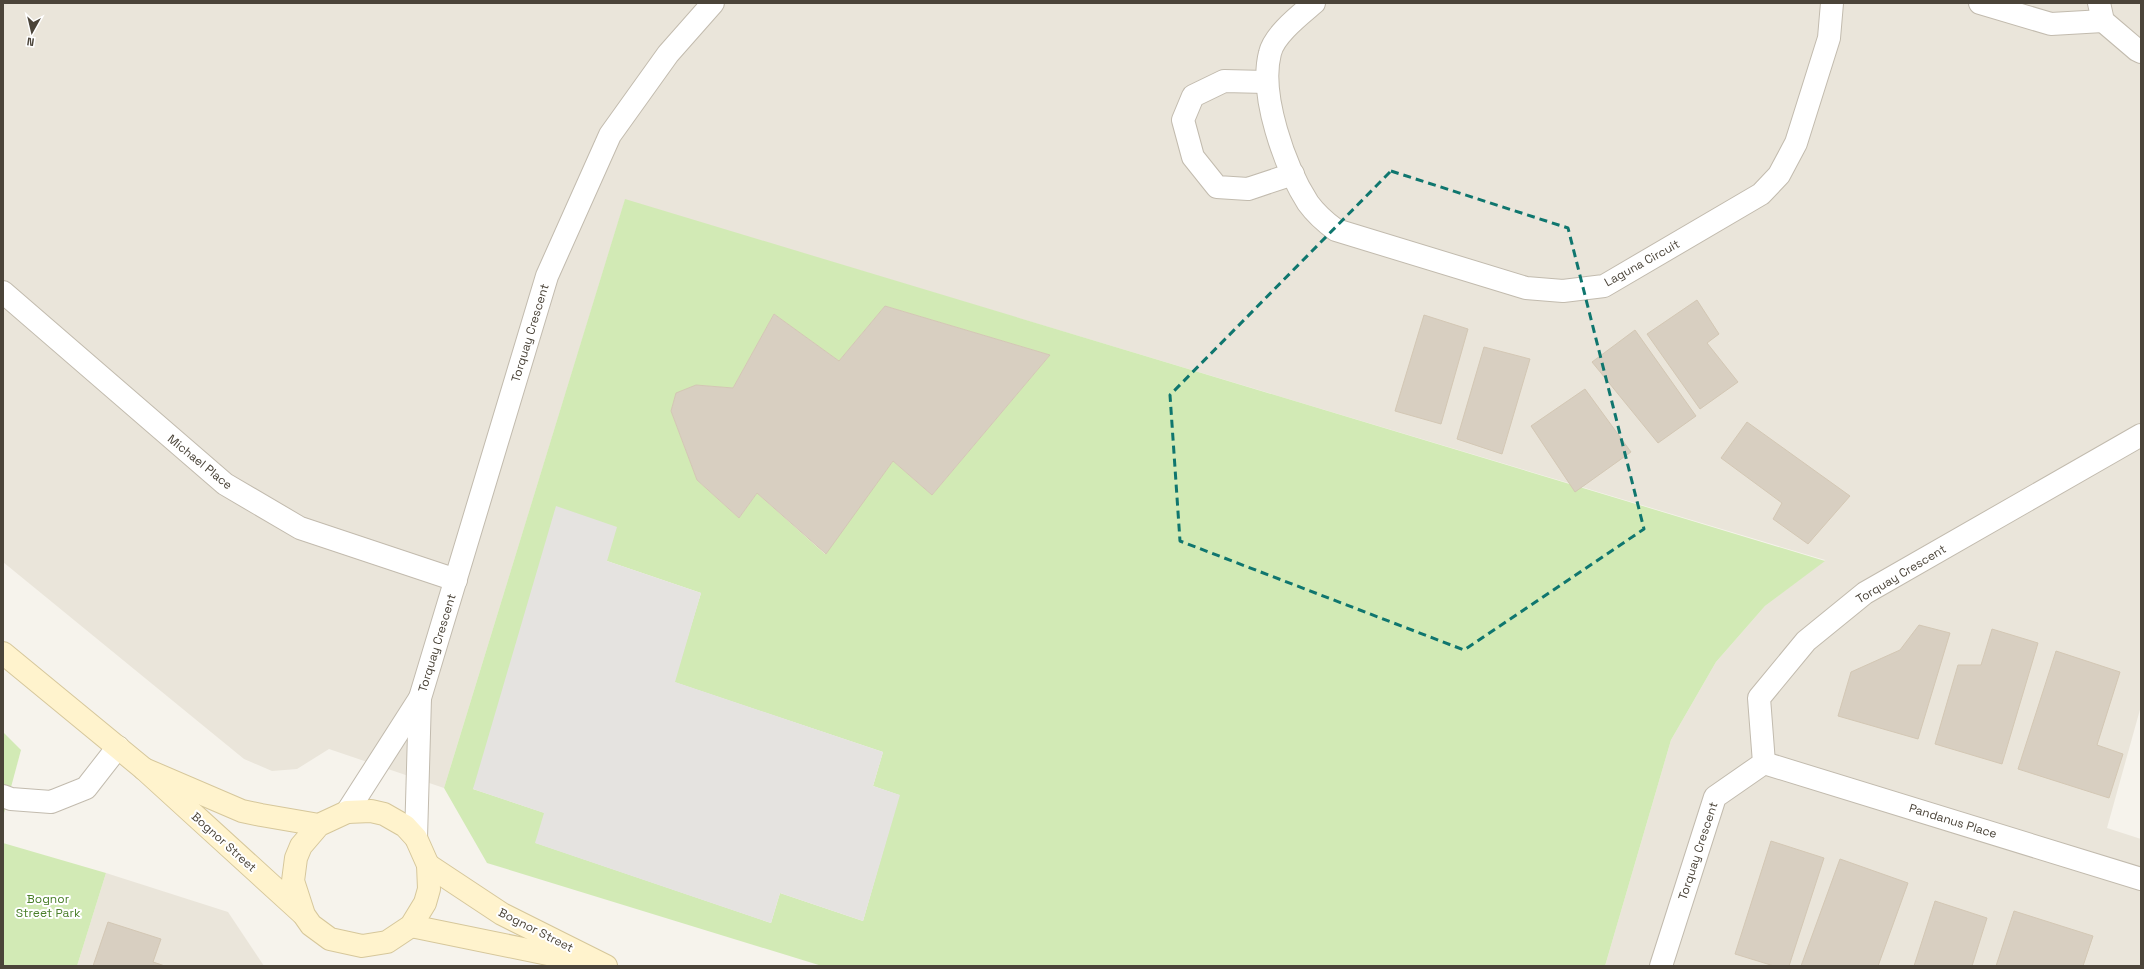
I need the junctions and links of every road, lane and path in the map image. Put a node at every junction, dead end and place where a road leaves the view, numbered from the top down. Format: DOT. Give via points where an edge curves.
graph roads {
  1 [pos="713,3"];
  2 [pos="1314,3"];
  3 [pos="1832,3"];
  4 [pos="1980,3"];
  5 [pos="2101,12"];
  6 [pos="2141,52"];
  7 [pos="1266,82"];
  8 [pos="1293,174"];
  9 [pos="3,292"];
  10 [pos="2141,435"];
  11 [pos="456,580"];
  12 [pos="3,653"];
  13 [pos="420,698"];
  14 [pos="118,747"];
  15 [pos="1764,763"];
  16 [pos="144,769"];
  17 [pos="3,796"];
  18 [pos="347,812"];
  19 [pos="319,825"];
  20 [pos="416,838"];
  21 [pos="428,865"];
  22 [pos="2141,879"];
  23 [pos="304,915"];
  24 [pos="411,926"];
  25 [pos="606,966"];
  26 [pos="1661,966"];
  1 -- 11 [label="street, Torquay Crescent" via="668,54 610,135 547,276"];
  2 -- 7 [label="street, Laguna Circuit" via="1284,29 1270,51"];
  3 -- 8 [label="street, Laguna Circuit" via="1829,38 1796,143 1779,175 1761,194 1604,286 1563,291 1526,288 1336,230 1308,203"];
  4 -- 5 [label="street" via="2051,24"];
  5 -- 6 [label="street"];
  7 -- 8 [label="street, Laguna Circuit" via="1271,115"];
  7 -- 8 [label="street" via="1224,81 1193,96 1183,120 1193,157 1217,187 1248,188"];
  9 -- 11 [label="street, Michael Place" via="225,484 300,528"];
  10 -- 15 [label="street, Torquay Crescent" via="1865,593 1806,641 1759,698"];
  11 -- 13 [label="street, Torquay Crescent"];
  12 -- 14 [label="street, Bognor Street"];
  13 -- 18 [label="street, Torquay Crescent"];
  13 -- 20 [label="street, Torquay Crescent"];
  14 -- 16 [label="street, Bognor Street"];
  14 -- 17 [label="street" via="86,788 51,802"];
  15 -- 22 [label="street, Pandanus Place"];
  15 -- 26 [label="street, Torquay Crescent" via="1715,797"];
  16 -- 19 [label="street, Bognor Street" via="242,811"];
  16 -- 23 [label="street, Bognor Street"];
  18 -- 19 [label="street, Bognor Street"];
  18 -- 20 [label="street, Bognor Street" via="371,811 384,814 405,826"];
  19 -- 23 [label="street, Bognor Street" via="301,846 296,858 293,881"];
  20 -- 21 [label="street, Bognor Street"];
  21 -- 24 [label="street, Bognor Street" via="429,888 425,903"];
  21 -- 25 [label="street, Bognor Street" via="502,914"];
  23 -- 24 [label="street, Bognor Street" via="311,925 330,939 362,946 387,942"];
  24 -- 25 [label="street, Bognor Street"];
}
